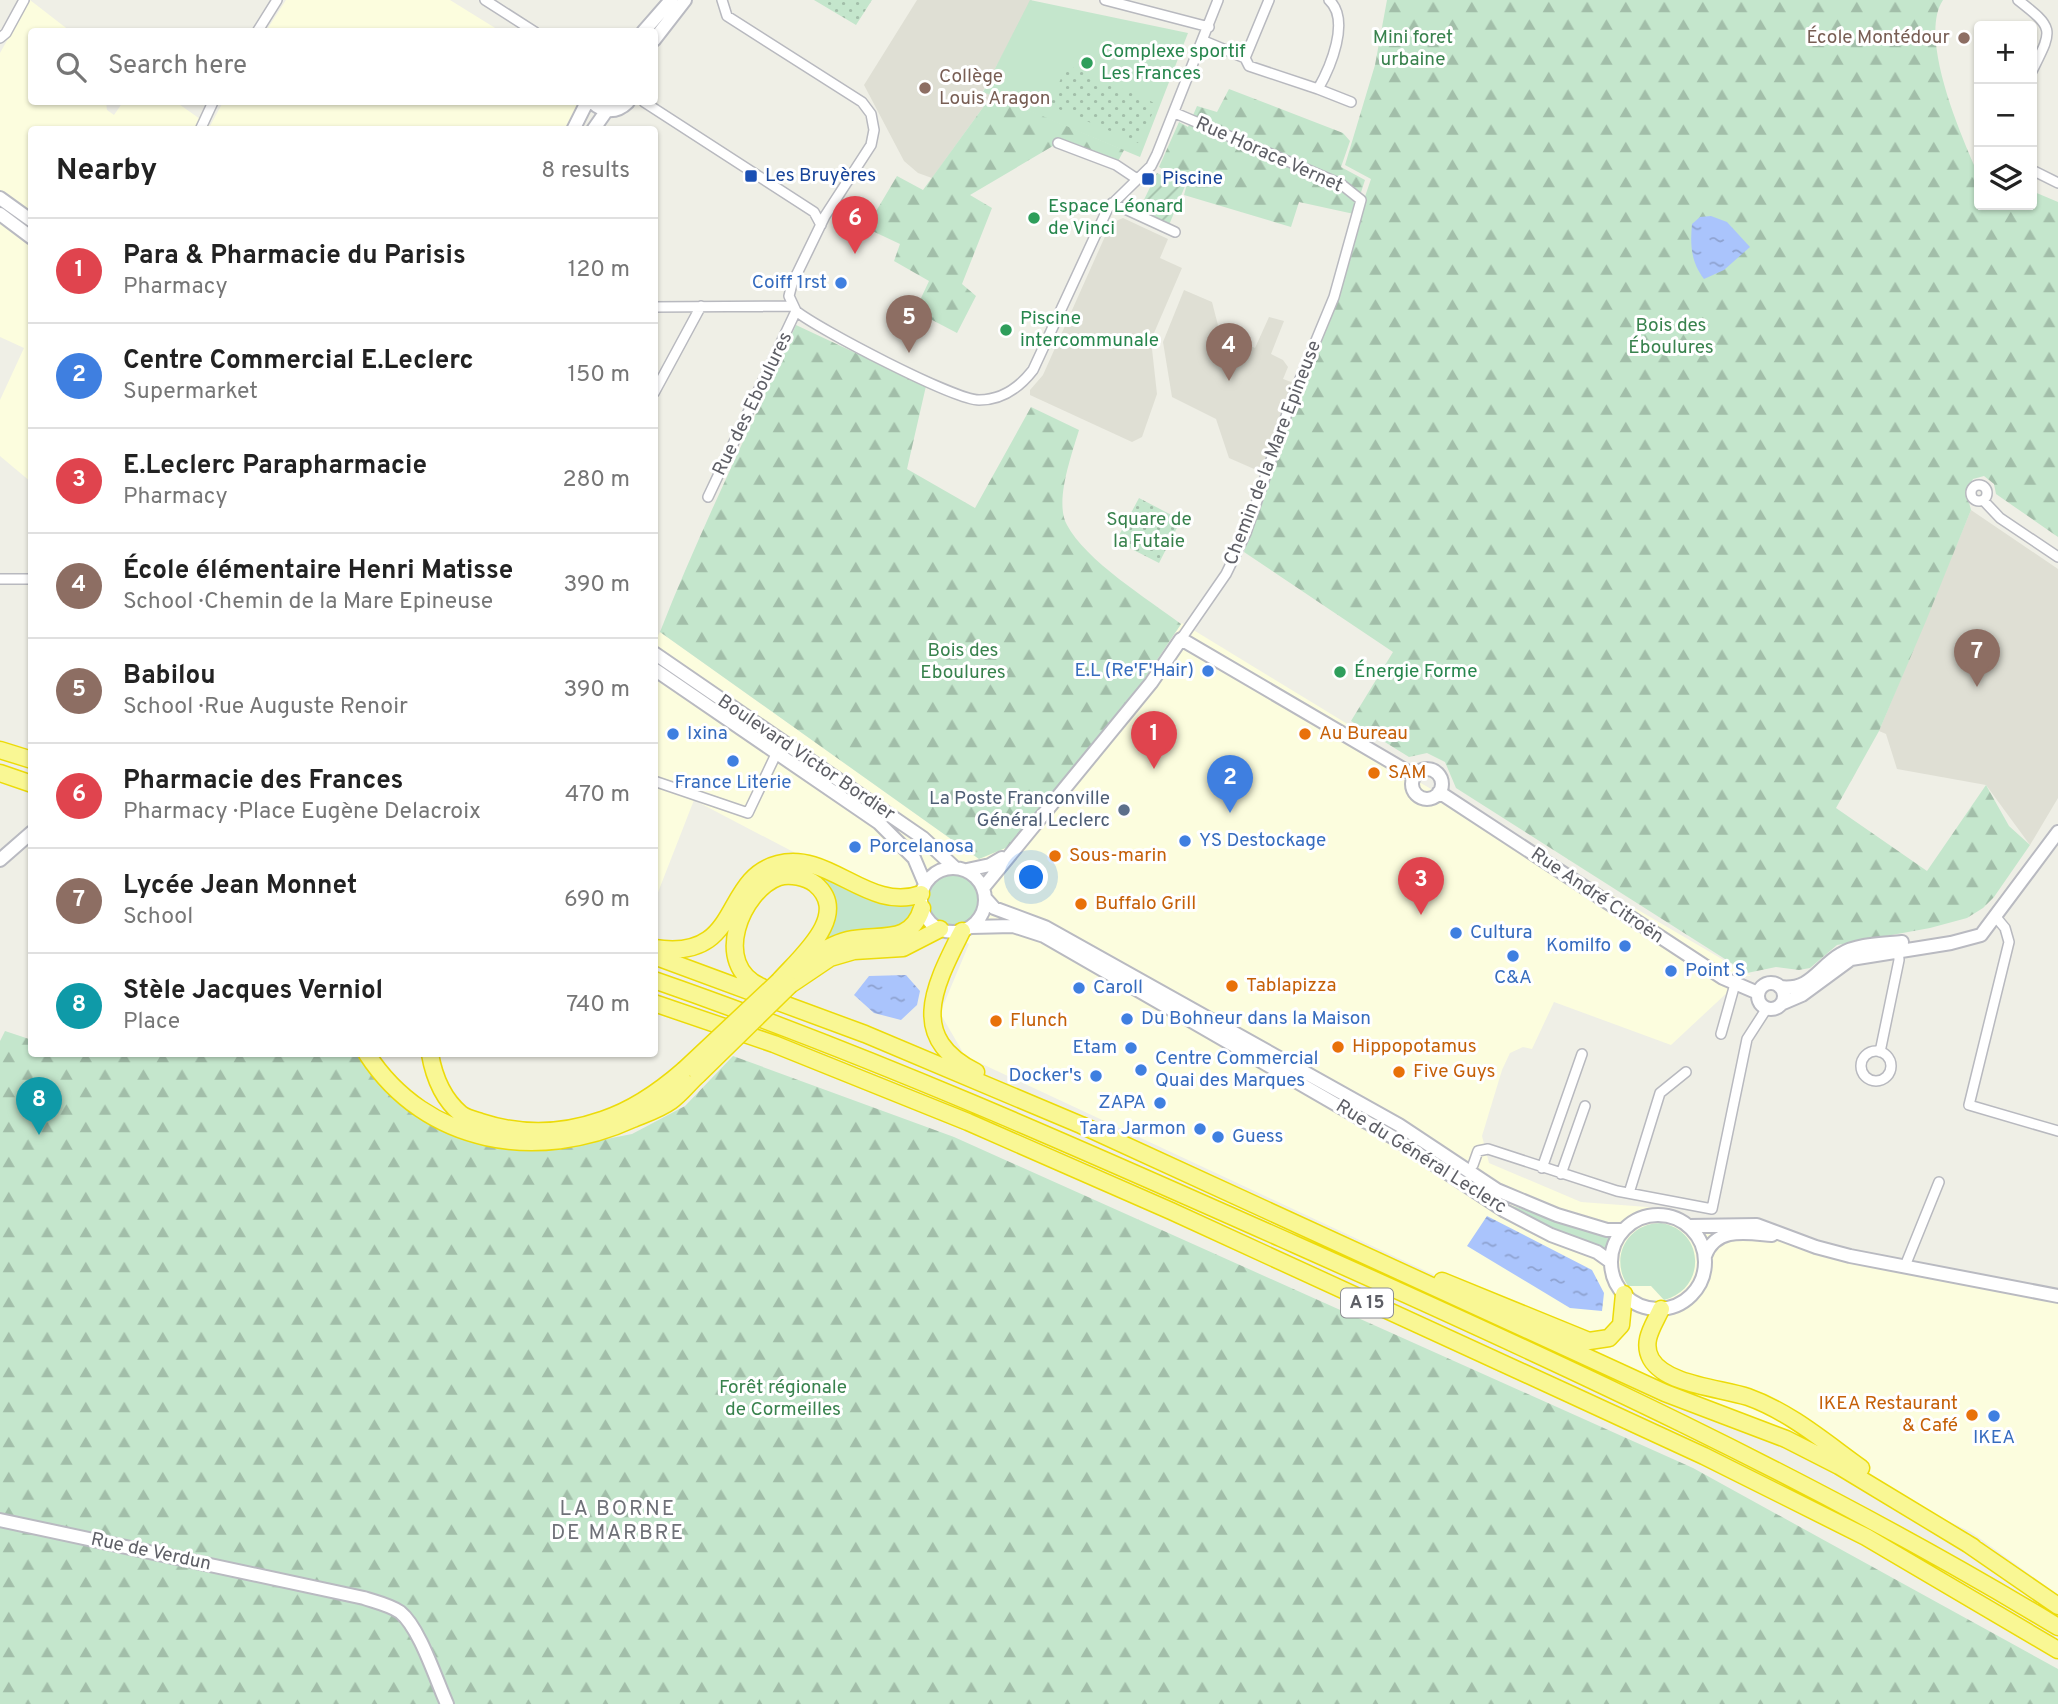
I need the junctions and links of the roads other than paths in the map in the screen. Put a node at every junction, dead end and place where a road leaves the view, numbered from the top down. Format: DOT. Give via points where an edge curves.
graph roads {
  1 [pos="24,0"];
  2 [pos="277,0"];
  3 [pos="485,0"];
  4 [pos="671,0"];
  5 [pos="685,0"];
  6 [pos="722,0"];
  7 [pos="1105,0"];
  8 [pos="1218,0"];
  9 [pos="1269,0"];
  10 [pos="1329,0"];
  11 [pos="2018,0"];
  12 [pos="1209,27"];
  13 [pos="260,28"];
  14 [pos="529,28"];
  15 [pos="646,28"];
  16 [pos="658,35"];
  17 [pos="0,38"];
  18 [pos="1204,41"];
  19 [pos="1245,58"];
  20 [pos="2037,61"];
  21 [pos="1318,89"];
  22 [pos="1351,102"];
  23 [pos="212,105"];
  24 [pos="588,105"];
  25 [pos="596,105"];
  26 [pos="621,105"];
  27 [pos="648,105"];
  28 [pos="607,110"];
  29 [pos="1175,113"];
  30 [pos="202,126"];
  31 [pos="575,126"];
  32 [pos="596,126"];
  33 [pos="1058,143"];
  34 [pos="2037,172"];
  35 [pos="1137,179"];
  36 [pos="2058,183"];
  37 [pos="0,198"];
  38 [pos="1361,200"];
  39 [pos="1110,205"];
  40 [pos="0,214"];
  41 [pos="28,217"];
  42 [pos="821,225"];
  43 [pos="1175,232"];
  44 [pos="28,235"];
  45 [pos="701,306"];
  46 [pos="658,307"];
  47 [pos="794,308"];
  48 [pos="658,386"];
  49 [pos="708,497"];
  50 [pos="1983,500"];
  51 [pos="2058,557"];
  52 [pos="0,579"];
  53 [pos="28,579"];
  54 [pos="1181,639"];
  55 [pos="658,656"];
  56 [pos="658,671"];
  57 [pos="779,747"];
  58 [pos="0,750"];
  59 [pos="28,759"];
  60 [pos="0,773"];
  61 [pos="1415,776"];
  62 [pos="658,782"];
  63 [pos="28,786"];
  64 [pos="1439,792"];
  65 [pos="2058,832"];
  66 [pos="28,836"];
  67 [pos="1014,850"];
  68 [pos="0,860"];
  69 [pos="960,869"];
  70 [pos="985,893"];
  71 [pos="923,895"];
  72 [pos="1995,916"];
  73 [pos="940,929"];
  74 [pos="966,929"];
  75 [pos="1898,946"];
  76 [pos="658,948"];
  77 [pos="658,957"];
  78 [pos="1836,963"];
  79 [pos="658,982"];
  80 [pos="784,983"];
  81 [pos="1735,984"];
  82 [pos="1780,987"];
  83 [pos="1758,993"];
  84 [pos="658,1004"];
  85 [pos="1781,1004"];
  86 [pos="1767,1008"];
  87 [pos="658,1009"];
  88 [pos="673,1009"];
  89 [pos="864,1034"];
  90 [pos="1721,1034"];
  91 [pos="1880,1052"];
  92 [pos="1582,1054"];
  93 [pos="370,1057"];
  94 [pos="431,1057"];
  95 [pos="1686,1072"];
  96 [pos="691,1073"];
  97 [pos="1585,1106"];
  98 [pos="1081,1125"];
  99 [pos="2058,1131"];
  100 [pos="1473,1165"];
  101 [pos="1542,1168"];
  102 [pos="1560,1174"];
  103 [pos="1939,1182"];
  104 [pos="1629,1193"];
  105 [pos="1689,1226"];
  106 [pos="1623,1230"];
  107 [pos="1793,1238"];
  108 [pos="1340,1242"];
  109 [pos="1705,1256"];
  110 [pos="1611,1262"];
  111 [pos="1906,1262"];
  112 [pos="1624,1294"];
  113 [pos="2058,1296"];
  114 [pos="1661,1309"];
  115 [pos="0,1520"];
  116 [pos="1973,1547"];
  117 [pos="2058,1606"];
  118 [pos="2058,1627"];
  119 [pos="2058,1650"];
  120 [pos="447,1704"];
  1 -- 17 [label="street"];
  2 -- 13 [label="street"];
  3 -- 14 [label="street"];
  4 -- 15 [label="main road"];
  5 -- 16 [label="main road"];
  6 -- 42 [label="street, Rue des Eboulures" via="727,16 862,102 871,114 871,145"];
  7 -- 12 [label="street"];
  8 -- 12 [label="street"];
  9 -- 19 [label="street"];
  10 -- 21 [label="street" via="1339,20 1329,67"];
  11 -- 20 [label="street" via="2050,31"];
  12 -- 18 [label="street"];
  18 -- 19 [label="street"];
  18 -- 29 [label="street"];
  19 -- 21 [label="street" via="1249,66"];
  21 -- 22 [label="street"];
  23 -- 30 [label="street"];
  24 -- 31 [label="main road"];
  25 -- 28 [label="main road"];
  26 -- 28 [label="main road"];
  27 -- 42 [label="street" via="814,212"];
  28 -- 32 [label="main road"];
  29 -- 35 [label="street" via="1151,166"];
  29 -- 38 [label="street, Rue Horace Vernet" via="1341,184"];
  33 -- 35 [label="street" via="1116,165"];
  34 -- 36 [label="street"];
  35 -- 39 [label="street"];
  37 -- 41 [label="main road"];
  38 -- 54 [label="street, Chemin de la Mare Epineuse" via="1334,297 1293,396 1246,533 1226,574"];
  39 -- 43 [label="street"];
  39 -- 47 [label="street" via="1033,370 1017,388 997,397 973,399 951,393"];
  40 -- 44 [label="main road"];
  42 -- 47 [label="street, Rue des Eboulures" via="792,284 789,296"];
  45 -- 46 [label="street"];
  45 -- 47 [label="street"];
  45 -- 48 [label="street"];
  47 -- 49 [label="street, Rue des Eboulures"];
  50 -- 51 [label="street" via="2000,518"];
  52 -- 53 [label="street"];
  54 -- 61 [label="main road"];
  54 -- 67 [label="main road, Chemin de la Mare Epineuse" via="1151,683"];
  55 -- 57 [label="main road, Boulevard Victor Bordier"];
  56 -- 57 [label="main road, Boulevard Victor Bordier"];
  57 -- 62 [label="street" via="748,814"];
  57 -- 69 [label="main road, Boulevard Victor Bordier" via="923,838"];
  57 -- 71 [label="main road, Boulevard Victor Bordier" via="894,835 920,867"];
  58 -- 59 [label="highway"];
  60 -- 63 [label="highway"];
  61 -- 64 [label="main road" via="1425,770 1436,773 1441,780"];
  61 -- 64 [label="main road" via="1412,785 1418,797 1432,798"];
  64 -- 81 [label="main road, Rue André Citroën"];
  65 -- 72 [label="main road"];
  66 -- 68 [label="main road"];
  67 -- 69 [label="main road, Chemin de la Mare Epineuse" via="996,863"];
  67 -- 70 [label="main road, Chemin de la Mare Epineuse"];
  69 -- 70 [label="main road"];
  69 -- 71 [label="main road" via="937,872"];
  70 -- 74 [label="main road" via="982,915"];
  70 -- 106 [label="main road, Rue du Général Leclerc" via="994,908 1045,926 1399,1125 1497,1191 1557,1215 1607,1230"];
  71 -- 73 [label="main road" via="927,919"];
  71 -- 76 [label="highway" via="882,896 814,866 787,862 765,869 751,881 724,924 705,942 680,950"];
  71 -- 80 [label="highway" via="915,924 902,935 853,938 835,944"];
  72 -- 75 [label="main road" via="1981,934 1968,939"];
  72 -- 99 [label="street" via="2009,942 1969,1105"];
  73 -- 74 [label="main road"];
  73 -- 80 [label="highway" via="903,948 838,954"];
  74 -- 98 [label="highway" via="933,1001 932,1024 938,1042 964,1066"];
  74 -- 110 [label="main road, Rue du Général Leclerc" via="1013,926 1044,936 1396,1139 1505,1211"];
  75 -- 78 [label="main road"];
  75 -- 91 [label="street"];
  77 -- 89 [label="highway"];
  78 -- 82 [label="main road" via="1809,982"];
  78 -- 85 [label="main road" via="1802,995"];
  79 -- 118 [label="highway, A 15" via="969,1099 1443,1311 1874,1520"];
  80 -- 89 [label="highway" via="820,936 826,920 827,905 821,891 810,881 792,876 771,881 758,892 735,937 735,960 754,983"];
  80 -- 96 [label="highway, bridge"];
  81 -- 83 [label="main road, Rue André Citroën"];
  81 -- 90 [label="street"];
  82 -- 83 [label="main road" via="1767,984"];
  82 -- 85 [label="main road"];
  83 -- 86 [label="main road" via="1759,1002"];
  84 -- 88 [label="highway, A 15"];
  85 -- 86 [label="main road"];
  86 -- 104 [label="street" via="1747,1039 1712,1209"];
  87 -- 88 [label="highway"];
  88 -- 119 [label="highway, A 15" via="774,1044 980,1128 1598,1407 1866,1537"];
  89 -- 98 [label="highway"];
  92 -- 101 [label="street"];
  93 -- 96 [label="highway" via="432,1116 494,1140 522,1143 582,1138 624,1124 671,1102"];
  94 -- 96 [label="highway" via="442,1093 463,1116 536,1132 604,1120"];
  95 -- 104 [label="street" via="1660,1093"];
  97 -- 102 [label="street"];
  98 -- 108 [label="highway"];
  100 -- 101 [label="street" via="1478,1151 1488,1149"];
  101 -- 102 [label="street"];
  102 -- 104 [label="street"];
  103 -- 111 [label="street"];
  105 -- 106 [label="main road" via="1655,1214"];
  105 -- 107 [label="main road" via="1742,1222"];
  105 -- 109 [label="main road" via="1700,1239"];
  106 -- 110 [label="main road"];
  107 -- 109 [label="main road" via="1731,1233 1713,1242"];
  107 -- 111 [label="main road" via="1825,1250"];
  108 -- 112 [label="highway" via="1589,1341 1608,1338 1621,1325"];
  108 -- 116 [label="highway" via="1665,1393 1813,1451"];
  109 -- 114 [label="main road" via="1704,1274 1692,1295"];
  110 -- 112 [label="main road"];
  111 -- 113 [label="main road"];
  112 -- 114 [label="main road" via="1637,1304"];
  114 -- 116 [label="highway" via="1647,1347 1664,1373 1750,1398 1779,1412"];
  115 -- 120 [label="main road, Rue de Verdun" via="364,1598 399,1612 415,1634"];
  116 -- 117 [label="highway"];
}
